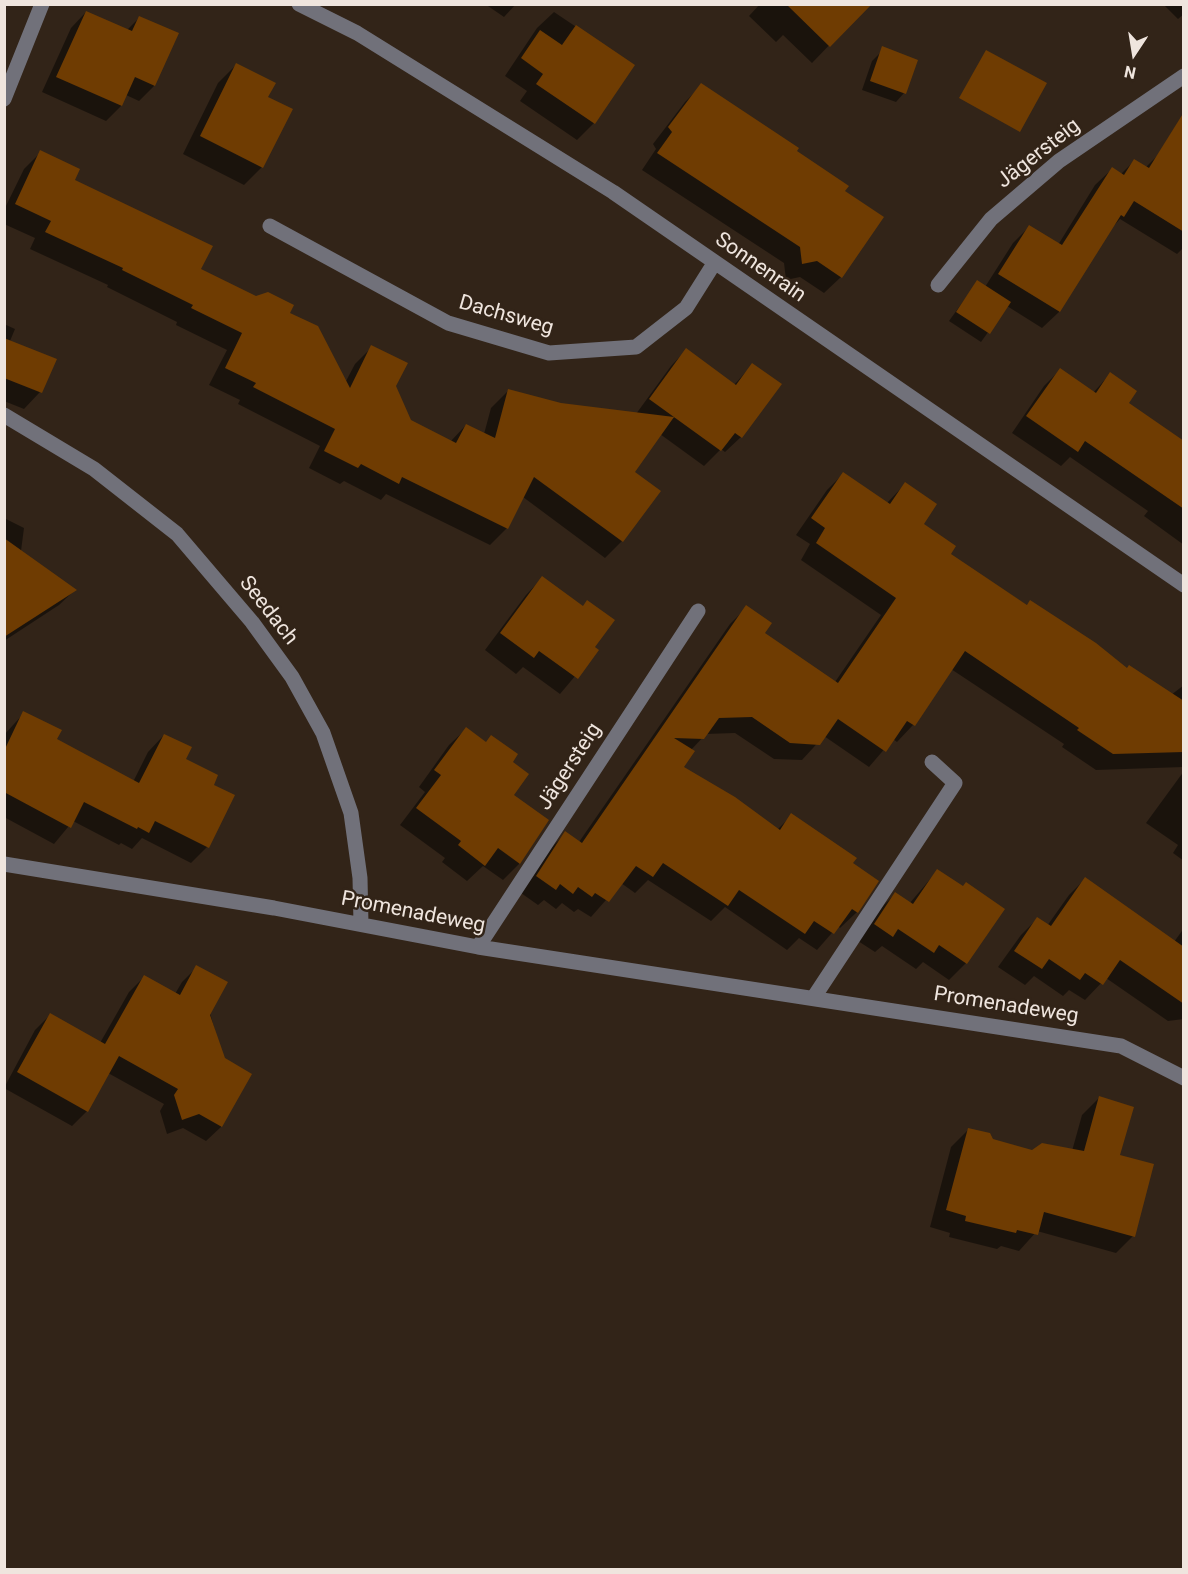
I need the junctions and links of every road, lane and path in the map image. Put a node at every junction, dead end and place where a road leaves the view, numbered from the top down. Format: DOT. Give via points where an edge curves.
graph roads {
  1 [pos="42,4"];
  2 [pos="299,4"];
  3 [pos="1184,76"];
  4 [pos="4,99"];
  5 [pos="270,226"];
  6 [pos="716,262"];
  7 [pos="938,285"];
  8 [pos="4,415"];
  9 [pos="1184,585"];
  10 [pos="698,611"];
  11 [pos="932,762"];
  12 [pos="4,864"];
  13 [pos="361,924"];
  14 [pos="478,947"];
  15 [pos="814,997"];
  16 [pos="1184,1078"];
  1 -- 4 [label="street"];
  2 -- 6 [label="street, Sonnenrain" via="357,33 613,192"];
  3 -- 7 [label="street, Jägersteig" via="1042,175 991,219"];
  5 -- 6 [label="street, Dachsweg" via="448,323 549,353 636,347 687,308"];
  6 -- 9 [label="street, Sonnenrain"];
  8 -- 13 [label="street, Seedach" via="94,469 177,534 252,622 292,677 323,733 351,813 360,878"];
  10 -- 14 [label="street, Jägersteig"];
  11 -- 15 [label="street" via="955,783"];
  12 -- 13 [label="street, Promenadeweg"];
  13 -- 14 [label="street, Promenadeweg"];
  14 -- 15 [label="street, Promenadeweg"];
  15 -- 16 [label="street, Promenadeweg" via="1121,1046"];
}
